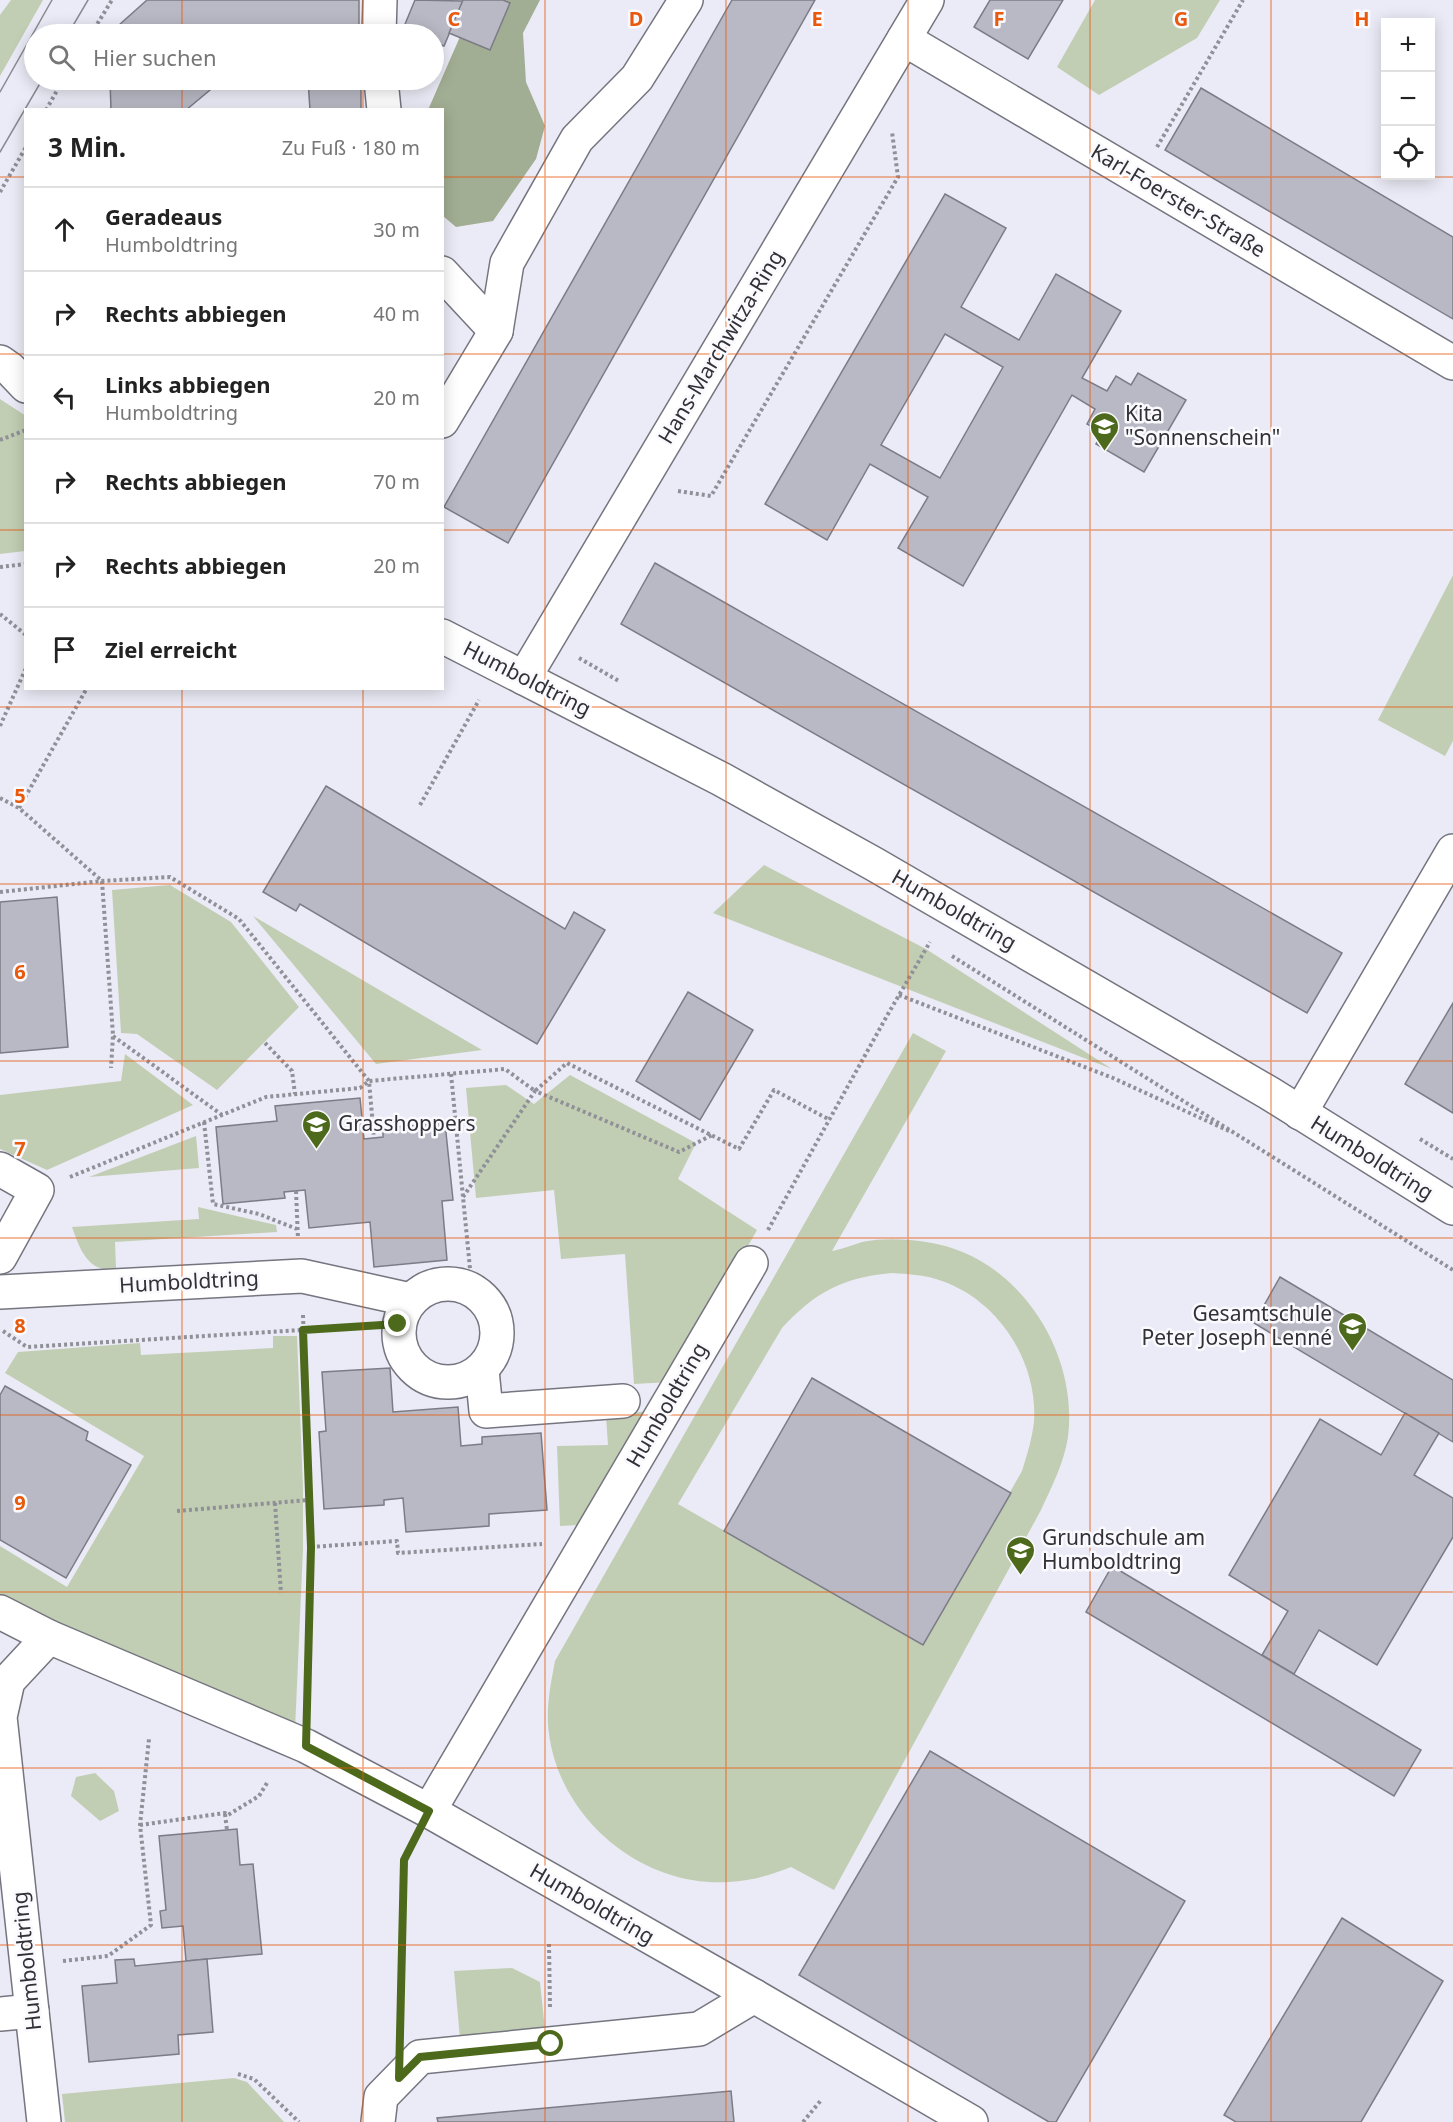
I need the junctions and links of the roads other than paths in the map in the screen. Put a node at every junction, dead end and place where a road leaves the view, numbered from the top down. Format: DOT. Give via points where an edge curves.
graph roads {
  1 [pos="380,0"];
  2 [pos="686,0"];
  3 [pos="917,13"];
  4 [pos="379,24"];
  5 [pos="382,90"];
  6 [pos="384,108"];
  7 [pos="444,275"];
  8 [pos="496,331"];
  9 [pos="0,362"];
  10 [pos="1453,363"];
  11 [pos="24,384"];
  12 [pos="444,418"];
  13 [pos="444,637"];
  14 [pos="524,678"];
  15 [pos="1453,851"];
  16 [pos="1300,1113"];
  17 [pos="0,1169"];
  18 [pos="1453,1208"];
  19 [pos="0,1257"];
  20 [pos="751,1263"];
  21 [pos="0,1292"];
  22 [pos="404,1312"];
  23 [pos="482,1370"];
  24 [pos="623,1401"];
  25 [pos="0,1612"];
  26 [pos="49,1637"];
  27 [pos="429,1811"];
  28 [pos="754,1996"];
  29 [pos="32,2011"];
  30 [pos="0,2014"];
  31 [pos="44,2122"];
  32 [pos="378,2122"];
  33 [pos="971,2122"];
  1 -- 4 [label="street"];
  2 -- 8 [label="street" via="637,78 577,139 507,263"];
  3 -- 10 [label="street, Karl-Foerster-Straße" via="1139,178"];
  3 -- 14 [label="street, Hans-Marchwitza-Ring"];
  5 -- 6 [label="street"];
  7 -- 8 [label="street"];
  8 -- 12 [label="street"];
  9 -- 11 [label="street"];
  13 -- 14 [label="street, Humboldtring"];
  14 -- 16 [label="street, Humboldtring" via="721,779 874,864"];
  15 -- 16 [label="street"];
  16 -- 18 [label="street, Humboldtring"];
  17 -- 19 [label="street" via="37,1190"];
  20 -- 27 [label="street, Humboldtring"];
  21 -- 22 [label="street, Humboldtring" via="302,1276"];
  22 -- 23 [label="street" via="402,1354 423,1377 454,1383"];
  22 -- 23 [label="street" via="439,1284 471,1289 493,1312 497,1342"];
  23 -- 24 [label="street" via="486,1411"];
  25 -- 26 [label="street, Humboldtring"];
  26 -- 27 [label="street, Humboldtring" via="306,1746"];
  26 -- 29 [label="street, Humboldtring" via="8,1681 0,1717"];
  27 -- 28 [label="street, Humboldtring"];
  28 -- 32 [label="street" via="699,2029 420,2057 381,2097"];
  28 -- 33 [label="street, Humboldtring"];
  29 -- 30 [label="street"];
  29 -- 31 [label="street, Humboldtring"];
}
